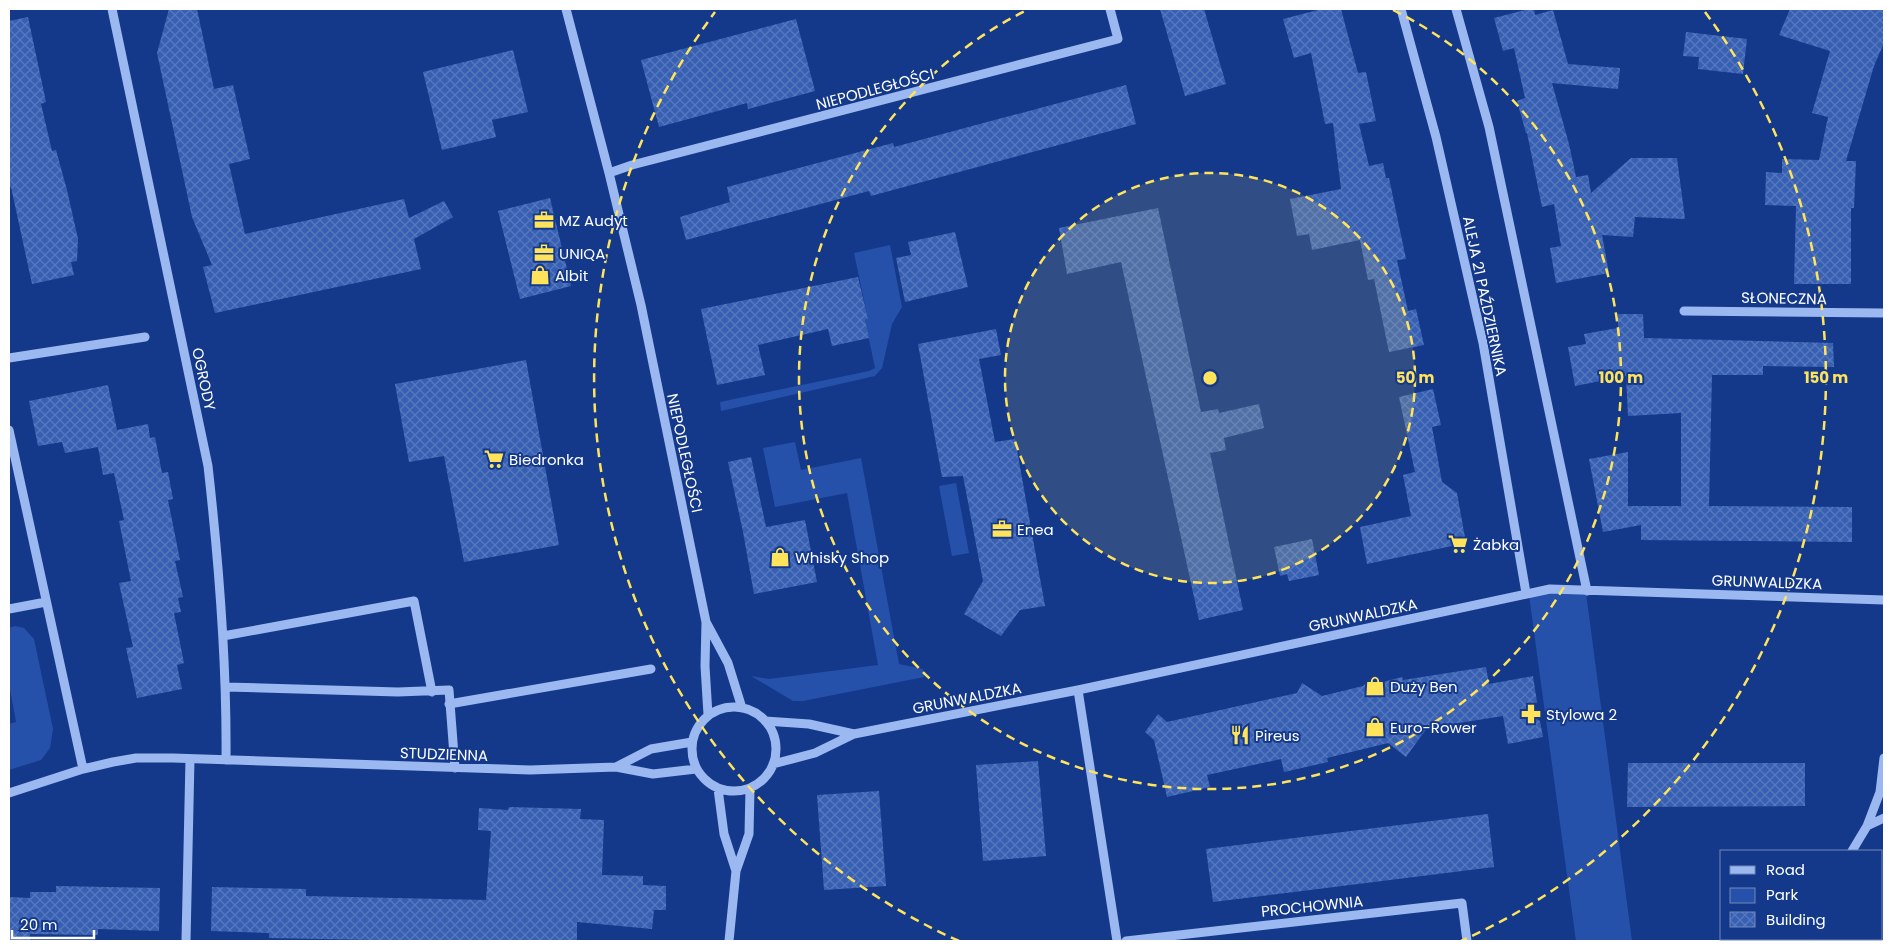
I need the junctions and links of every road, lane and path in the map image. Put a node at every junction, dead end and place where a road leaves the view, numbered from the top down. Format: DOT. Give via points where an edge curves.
graph roads {
  1 [pos="112,9"];
  2 [pos="566,9"];
  3 [pos="1110,9"];
  4 [pos="1401,9"];
  5 [pos="1456,9"];
  6 [pos="609,172"];
  7 [pos="1684,311"];
  8 [pos="1884,314"];
  9 [pos="145,337"];
  10 [pos="9,358"];
  11 [pos="9,430"];
  12 [pos="1587,591"];
  13 [pos="1526,593"];
  14 [pos="1884,600"];
  15 [pos="46,602"];
  16 [pos="9,609"];
  17 [pos="706,622"];
  18 [pos="223,636"];
  19 [pos="652,669"];
  20 [pos="226,687"];
  21 [pos="1078,690"];
  22 [pos="432,692"];
  23 [pos="449,704"];
  24 [pos="742,708"];
  25 [pos="708,715"];
  26 [pos="765,721"];
  27 [pos="854,734"];
  28 [pos="692,742"];
  29 [pos="1884,758"];
  30 [pos="190,759"];
  31 [pos="226,760"];
  32 [pos="774,764"];
  33 [pos="616,767"];
  34 [pos="455,768"];
  35 [pos="83,769"];
  36 [pos="696,769"];
  37 [pos="718,789"];
  38 [pos="750,789"];
  39 [pos="9,793"];
  40 [pos="1884,818"];
  41 [pos="1867,826"];
  42 [pos="1853,850"];
  43 [pos="736,871"];
  44 [pos="186,941"];
  45 [pos="729,941"];
  46 [pos="1117,941"];
  47 [pos="1126,941"];
  48 [pos="1467,941"];
  1 -- 18 [label="street, OGRODY" via="208,466"];
  2 -- 6 [label="street, NIEPODLEGŁOŚCI"];
  3 -- 6 [label="street, NIEPODLEGŁOŚCI" via="1118,39"];
  4 -- 13 [label="street, ALEJA 21 PAŹDZIERNIKA" via="1436,136 1483,343"];
  5 -- 12 [label="street" via="1489,127"];
  6 -- 17 [label="street, NIEPODLEGŁOŚCI" via="645,325"];
  7 -- 8 [label="street, SŁONECZNA"];
  9 -- 10 [label="street"];
  11 -- 15 [label="street"];
  12 -- 13 [label="street, GRUNWALDZKA" via="1550,589"];
  12 -- 14 [label="street, GRUNWALDZKA"];
  13 -- 21 [label="street, GRUNWALDZKA"];
  15 -- 16 [label="street"];
  15 -- 35 [label="street"];
  17 -- 24 [label="street, NIEPODLEGŁOŚCI" via="728,663"];
  17 -- 25 [label="street, NIEPODLEGŁOŚCI"];
  18 -- 20 [label="street, OGRODY"];
  18 -- 22 [label="street" via="414,601"];
  19 -- 23 [label="street"];
  20 -- 22 [label="street"];
  20 -- 31 [label="street, OGRODY"];
  21 -- 27 [label="street, GRUNWALDZKA"];
  21 -- 46 [label="street"];
  22 -- 23 [label="street" via="449,690"];
  23 -- 34 [label="street"];
  24 -- 25 [label="street" via="730,707"];
  24 -- 26 [label="street"];
  25 -- 28 [label="street" via="696,729"];
  26 -- 27 [label="street, GRUNWALDZKA" via="809,724"];
  26 -- 32 [label="street" via="775,741"];
  27 -- 32 [label="street, GRUNWALDZKA" via="815,754"];
  28 -- 33 [label="street, STUDZIENNA" via="650,749"];
  28 -- 36 [label="street"];
  29 -- 41 [label="street" via="1880,792"];
  30 -- 31 [label="street, STUDZIENNA"];
  30 -- 35 [label="street, STUDZIENNA" via="136,758"];
  30 -- 44 [label="street"];
  31 -- 34 [label="street, STUDZIENNA"];
  32 -- 38 [label="street" via="767,776"];
  33 -- 34 [label="street, STUDZIENNA"];
  33 -- 36 [label="street" via="653,774"];
  35 -- 39 [label="street, STUDZIENNA"];
  36 -- 37 [label="street" via="703,780"];
  37 -- 38 [label="street" via="734,792"];
  37 -- 43 [label="street" via="724,834"];
  38 -- 43 [label="street" via="749,834"];
  40 -- 41 [label="street"];
  41 -- 42 [label="street"];
  43 -- 45 [label="street"];
  47 -- 48 [label="street, PROCHOWNIA" via="1462,903"];
}
